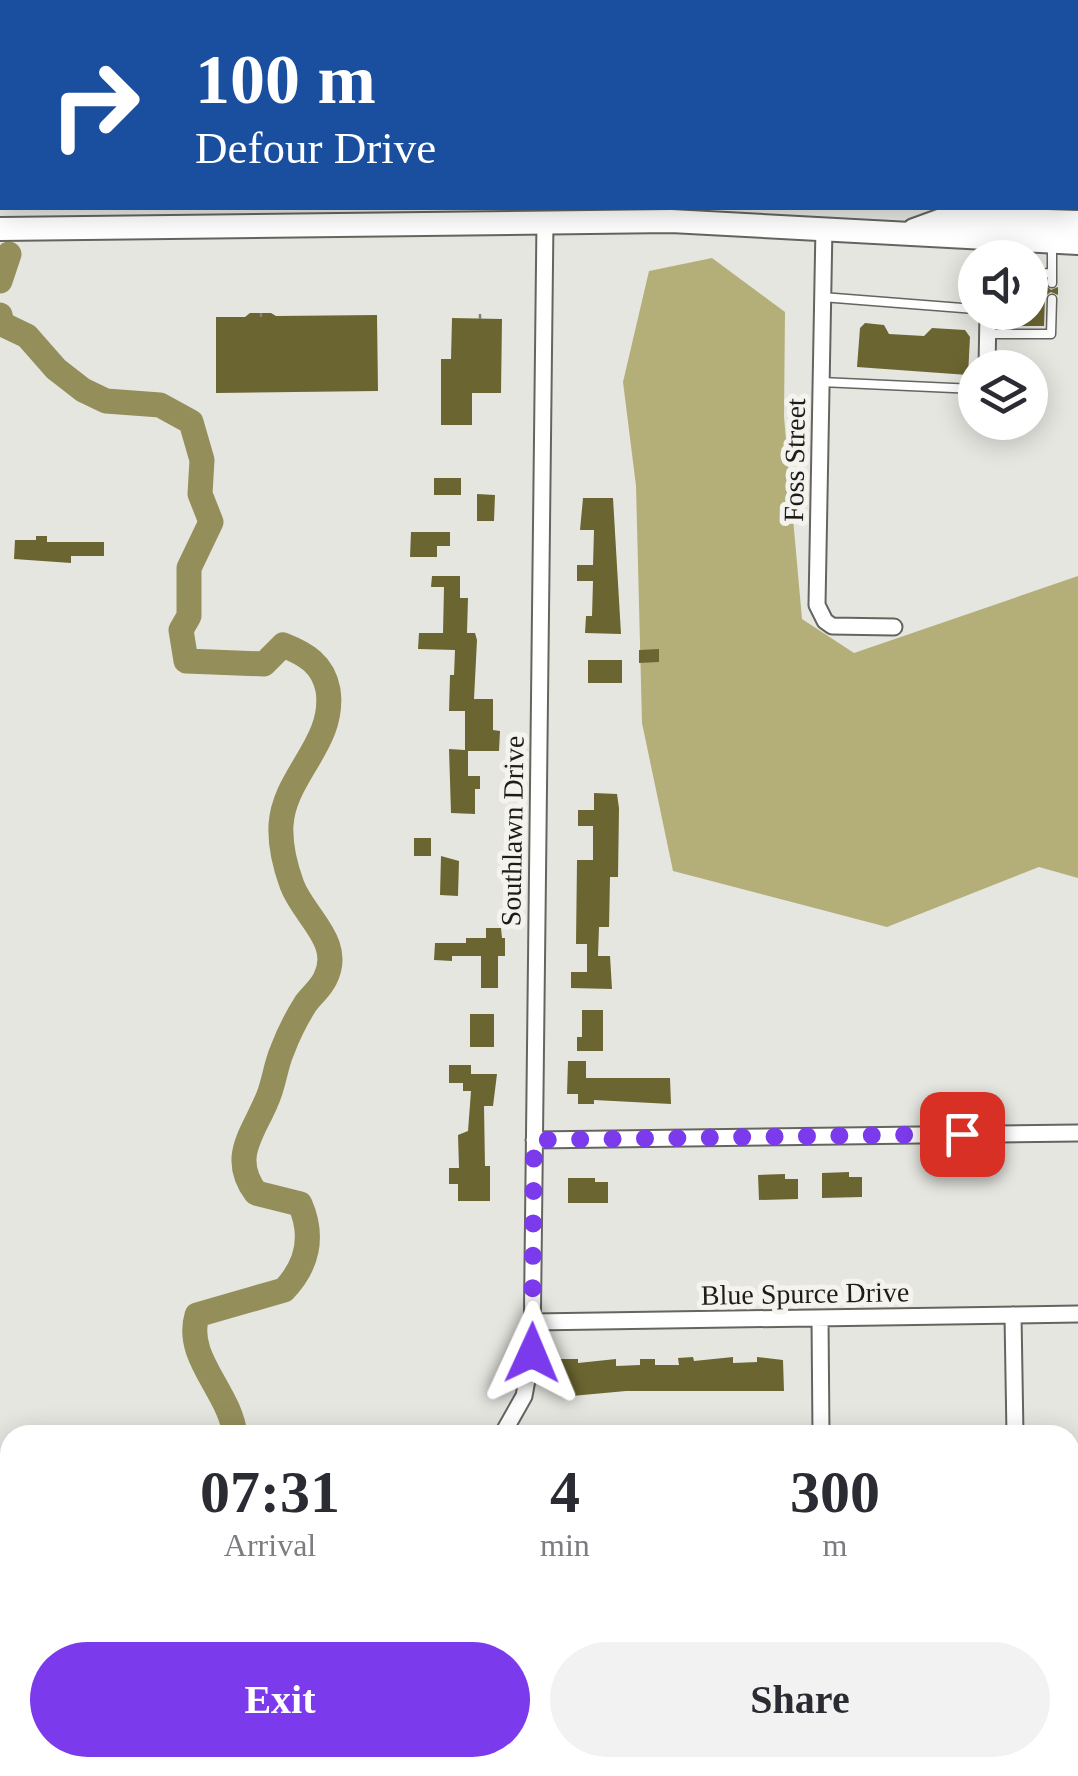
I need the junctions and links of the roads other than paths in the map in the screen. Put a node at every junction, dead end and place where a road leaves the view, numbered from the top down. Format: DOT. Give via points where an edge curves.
graph roads {
  1 [pos="386,210"];
  2 [pos="859,210"];
  3 [pos="207,217"];
  4 [pos="545,221"];
  5 [pos="1078,222"];
  6 [pos="366,224"];
  7 [pos="824,227"];
  8 [pos="0,229"];
  9 [pos="875,230"];
  10 [pos="989,238"];
  11 [pos="1052,241"];
  12 [pos="1078,243"];
  13 [pos="1048,277"];
  14 [pos="822,297"];
  15 [pos="1052,299"];
  16 [pos="958,307"];
  17 [pos="988,330"];
  18 [pos="988,334"];
  19 [pos="988,350"];
  20 [pos="821,382"];
  21 [pos="958,389"];
  22 [pos="894,627"];
  23 [pos="1078,1133"];
  24 [pos="534,1140"];
  25 [pos="1078,1314"];
  26 [pos="1013,1315"];
  27 [pos="820,1318"];
  28 [pos="533,1322"];
  29 [pos="509,1425"];
  30 [pos="821,1425"];
  31 [pos="1016,1425"];
  1 -- 6 [label="main road"];
  2 -- 9 [label="main road"];
  3 -- 6 [label="main road"];
  3 -- 8 [label="main road"];
  4 -- 6 [label="main road"];
  4 -- 7 [label="main road"];
  4 -- 24 [label="street, Southlawn Drive"];
  5 -- 10 [label="main road"];
  7 -- 9 [label="main road"];
  7 -- 14 [label="street, Foss Street"];
  9 -- 10 [label="main road"];
  10 -- 11 [label="main road"];
  11 -- 12 [label="main road"];
  11 -- 13 [label="lane"];
  14 -- 16 [label="lane"];
  14 -- 20 [label="street, Foss Street"];
  15 -- 18 [label="lane" via="1051,334"];
  17 -- 18 [label="street"];
  18 -- 19 [label="street"];
  20 -- 21 [label="lane"];
  20 -- 22 [label="street, Foss Street" via="820,614 832,626"];
  23 -- 24 [label="street"];
  24 -- 28 [label="street, Southlawn Drive"];
  25 -- 26 [label="street, Blue Spurce Drive"];
  26 -- 27 [label="street, Blue Spurce Drive"];
  26 -- 31 [label="street"];
  27 -- 28 [label="street, Blue Spurce Drive"];
  27 -- 30 [label="street"];
  28 -- 29 [label="street, Southlawn Drive" via="530,1375"];
}
